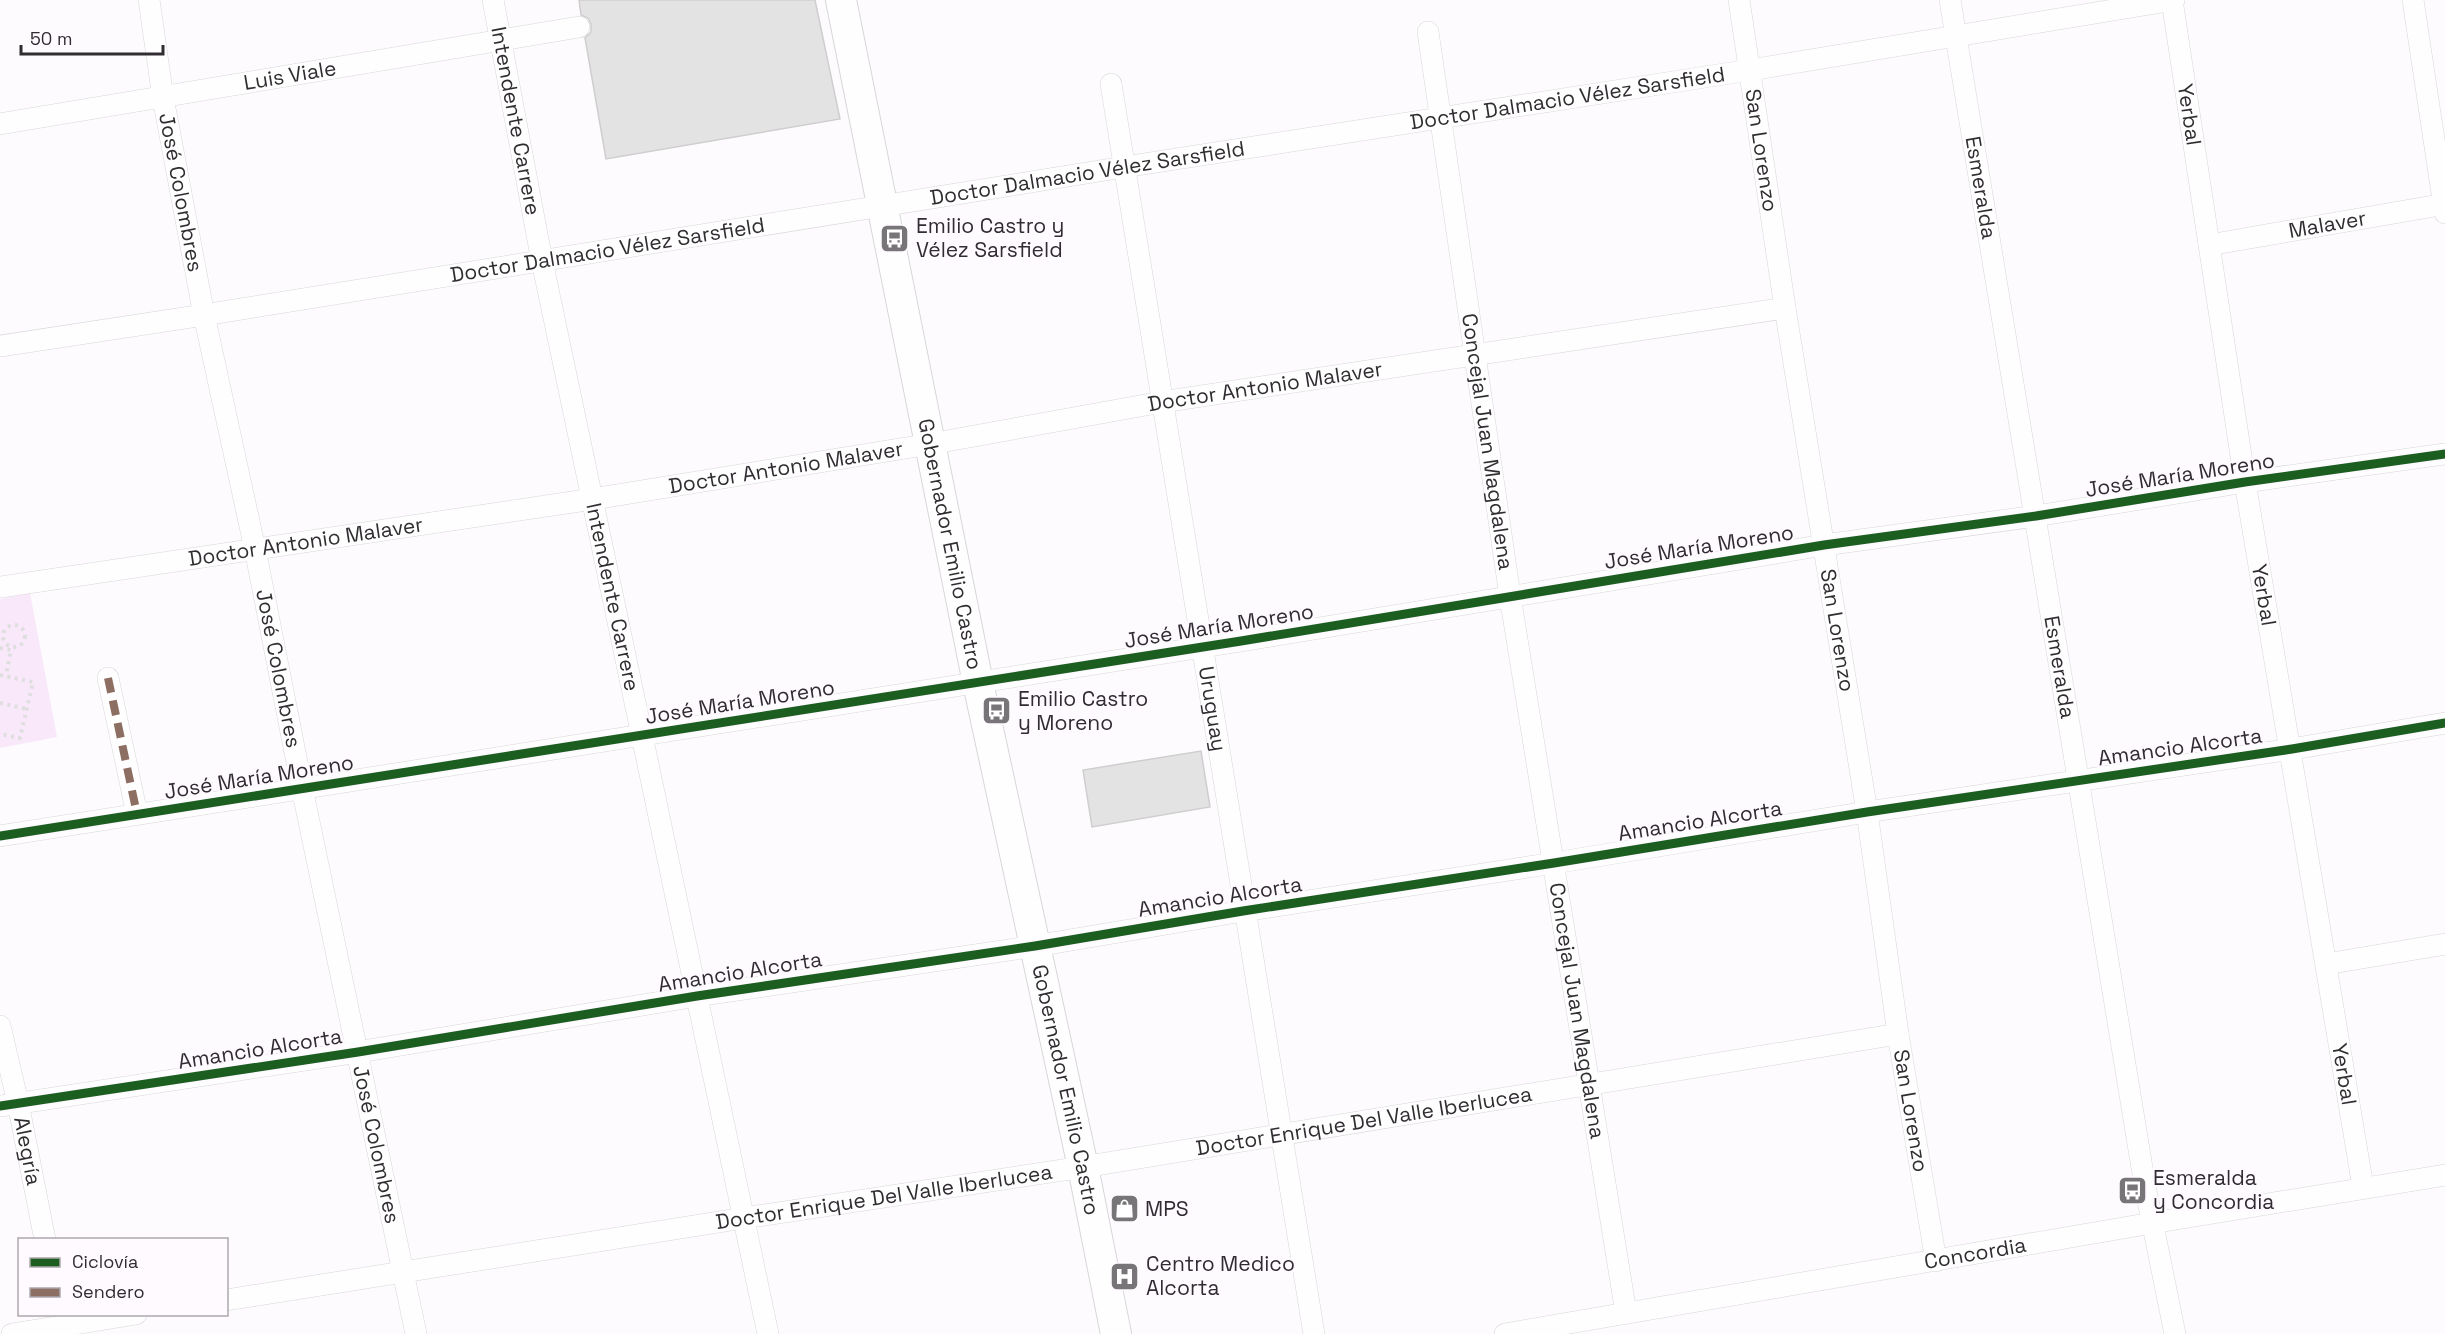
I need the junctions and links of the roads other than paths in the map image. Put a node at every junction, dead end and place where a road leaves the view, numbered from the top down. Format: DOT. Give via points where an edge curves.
graph roads {
  1 [pos="149,0"];
  2 [pos="493,0"];
  3 [pos="841,0"];
  4 [pos="1739,0"];
  5 [pos="1950,0"];
  6 [pos="2172,0"];
  7 [pos="2413,0"];
  8 [pos="579,27"];
  9 [pos="1428,32"];
  10 [pos="1956,37"];
  11 [pos="500,42"];
  12 [pos="1750,70"];
  13 [pos="1111,84"];
  14 [pos="163,98"];
  15 [pos="1440,117"];
  16 [pos="0,124"];
  17 [pos="1124,166"];
  18 [pos="882,205"];
  19 [pos="2445,207"];
  20 [pos="2209,245"];
  21 [pos="542,261"];
  22 [pos="1785,308"];
  23 [pos="204,315"];
  24 [pos="0,346"];
  25 [pos="1475,355"];
  26 [pos="1162,402"];
  27 [pos="930,444"];
  28 [pos="2445,454"];
  29 [pos="2245,482"];
  30 [pos="593,499"];
  31 [pos="2036,516"];
  32 [pos="1824,545"];
  33 [pos="255,549"];
  34 [pos="0,587"];
  35 [pos="1510,596"];
  36 [pos="1201,648"];
  37 [pos="108,678"];
  38 [pos="978,683"];
  39 [pos="2445,723"];
  40 [pos="642,736"];
  41 [pos="2292,749"];
  42 [pos="2078,779"];
  43 [pos="302,788"];
  44 [pos="1867,812"];
  45 [pos="137,814"];
  46 [pos="0,836"];
  47 [pos="1554,863"];
  48 [pos="1243,911"];
  49 [pos="2445,944"];
  50 [pos="1035,946"];
  51 [pos="2326,964"];
  52 [pos="697,996"];
  53 [pos="0,1026"];
  54 [pos="1898,1034"];
  55 [pos="358,1053"];
  56 [pos="1590,1083"];
  57 [pos="9,1105"];
  58 [pos="1280,1134"];
  59 [pos="1083,1167"];
  60 [pos="2445,1175"];
  61 [pos="2363,1187"];
  62 [pos="744,1218"];
  63 [pos="2152,1223"];
  64 [pos="45,1238"];
  65 [pos="1936,1261"];
  66 [pos="404,1272"];
  67 [pos="228,1300"];
  68 [pos="1626,1313"];
  69 [pos="122,1316"];
  70 [pos="61,1325"];
  71 [pos="12,1334"];
  72 [pos="416,1334"];
  73 [pos="768,1334"];
  74 [pos="1116,1334"];
  75 [pos="1314,1334"];
  76 [pos="1506,1334"];
  77 [pos="2175,1334"];
  1 -- 14 [label="street, José Colombres"];
  2 -- 11 [label="street, Intendente Carrere"];
  3 -- 18 [label="street, Gobernador Emilio Castro"];
  4 -- 12 [label="street, San Lorenzo"];
  5 -- 10 [label="street, Esmeralda"];
  6 -- 10 [label="street, Doctor Dalmacio Vélez Sarsfield"];
  6 -- 20 [label="street, Yerbal"];
  7 -- 19 [label="street"];
  8 -- 11 [label="street, Luis Viale"];
  9 -- 15 [label="street, Concejal Juan Magdalena"];
  10 -- 12 [label="street, Doctor Dalmacio Vélez Sarsfield"];
  10 -- 31 [label="street, Esmeralda"];
  11 -- 14 [label="street, Luis Viale"];
  11 -- 21 [label="street, Intendente Carrere"];
  12 -- 15 [label="street, Doctor Dalmacio Vélez Sarsfield"];
  12 -- 22 [label="street, San Lorenzo"];
  13 -- 17 [label="street, Uruguay"];
  14 -- 16 [label="street, Luis Viale"];
  14 -- 23 [label="street, José Colombres"];
  15 -- 17 [label="street, Doctor Dalmacio Vélez Sarsfield"];
  15 -- 25 [label="street, Concejal Juan Magdalena"];
  17 -- 18 [label="street, Doctor Dalmacio Vélez Sarsfield"];
  17 -- 26 [label="street, Uruguay"];
  18 -- 21 [label="street, Doctor Dalmacio Vélez Sarsfield"];
  18 -- 27 [label="street, Gobernador Emilio Castro"];
  19 -- 20 [label="street, Malaver"];
  20 -- 29 [label="street, Yerbal"];
  21 -- 23 [label="street, Doctor Dalmacio Vélez Sarsfield"];
  21 -- 30 [label="street, Intendente Carrere"];
  22 -- 25 [label="street, Doctor Antonio Malaver"];
  22 -- 32 [label="street, San Lorenzo"];
  23 -- 24 [label="street, Doctor Dalmacio Vélez Sarsfield"];
  23 -- 33 [label="street, José Colombres"];
  25 -- 26 [label="street, Doctor Antonio Malaver"];
  25 -- 35 [label="street, Concejal Juan Magdalena"];
  26 -- 27 [label="street, Doctor Antonio Malaver"];
  26 -- 36 [label="street, Uruguay"];
  27 -- 30 [label="street, Doctor Antonio Malaver"];
  27 -- 38 [label="street, Gobernador Emilio Castro"];
  28 -- 29 [label="street, José María Moreno"];
  29 -- 31 [label="street, José María Moreno"];
  29 -- 41 [label="street, Yerbal"];
  30 -- 33 [label="street, Doctor Antonio Malaver"];
  30 -- 40 [label="street, Intendente Carrere"];
  31 -- 32 [label="street, José María Moreno"];
  31 -- 42 [label="street, Esmeralda"];
  32 -- 35 [label="street, José María Moreno"];
  32 -- 44 [label="street, San Lorenzo"];
  33 -- 34 [label="street, Doctor Antonio Malaver"];
  33 -- 43 [label="street, José Colombres"];
  35 -- 36 [label="street, José María Moreno"];
  35 -- 47 [label="street, Concejal Juan Magdalena"];
  36 -- 38 [label="street, José María Moreno"];
  36 -- 48 [label="street, Uruguay"];
  37 -- 45 [label="street"];
  38 -- 40 [label="street, José María Moreno"];
  38 -- 50 [label="street, Gobernador Emilio Castro"];
  39 -- 41 [label="street, Amancio Alcorta"];
  40 -- 43 [label="street, José María Moreno"];
  40 -- 52 [label="street, Intendente Carrere"];
  41 -- 42 [label="street, Amancio Alcorta"];
  41 -- 51 [label="street, Yerbal"];
  42 -- 44 [label="street, Amancio Alcorta"];
  42 -- 63 [label="street, Esmeralda"];
  43 -- 45 [label="street, José María Moreno"];
  43 -- 55 [label="street, José Colombres"];
  44 -- 47 [label="street, Amancio Alcorta"];
  44 -- 54 [label="street, San Lorenzo"];
  45 -- 46 [label="street, José María Moreno"];
  47 -- 48 [label="street, Amancio Alcorta"];
  47 -- 56 [label="street, Concejal Juan Magdalena"];
  48 -- 50 [label="street, Amancio Alcorta"];
  48 -- 58 [label="street, Uruguay"];
  49 -- 51 [label="street"];
  50 -- 52 [label="street, Amancio Alcorta"];
  50 -- 59 [label="street, Gobernador Emilio Castro"];
  51 -- 61 [label="street, Yerbal"];
  52 -- 55 [label="street, Amancio Alcorta"];
  52 -- 62 [label="street, Intendente Carrere"];
  53 -- 57 [label="street, Alegría"];
  54 -- 56 [label="street, Doctor Enrique Del Valle Iberlucea"];
  54 -- 65 [label="street, San Lorenzo"];
  55 -- 57 [label="street, Amancio Alcorta"];
  55 -- 66 [label="street, José Colombres"];
  56 -- 58 [label="street, Doctor Enrique Del Valle Iberlucea"];
  56 -- 68 [label="street, Concejal Juan Magdalena"];
  57 -- 64 [label="street, Alegría"];
  58 -- 59 [label="street, Doctor Enrique Del Valle Iberlucea"];
  58 -- 75 [label="street, Uruguay"];
  59 -- 62 [label="street, Doctor Enrique Del Valle Iberlucea"];
  59 -- 74 [label="street, Gobernador Emilio Castro"];
  60 -- 61 [label="street, Concordia"];
  61 -- 63 [label="street, Concordia"];
  62 -- 66 [label="street, Doctor Enrique Del Valle Iberlucea"];
  62 -- 73 [label="street, Intendente Carrere"];
  63 -- 65 [label="street, Concordia"];
  63 -- 77 [label="street, Esmeralda"];
  65 -- 68 [label="street, Concordia"];
  66 -- 67 [label="street, Doctor Enrique Del Valle Iberlucea"];
  66 -- 72 [label="street, José Colombres"];
  68 -- 76 [label="street, Concordia"];
  69 -- 70 [label="street"];
  70 -- 71 [label="street"];
}
